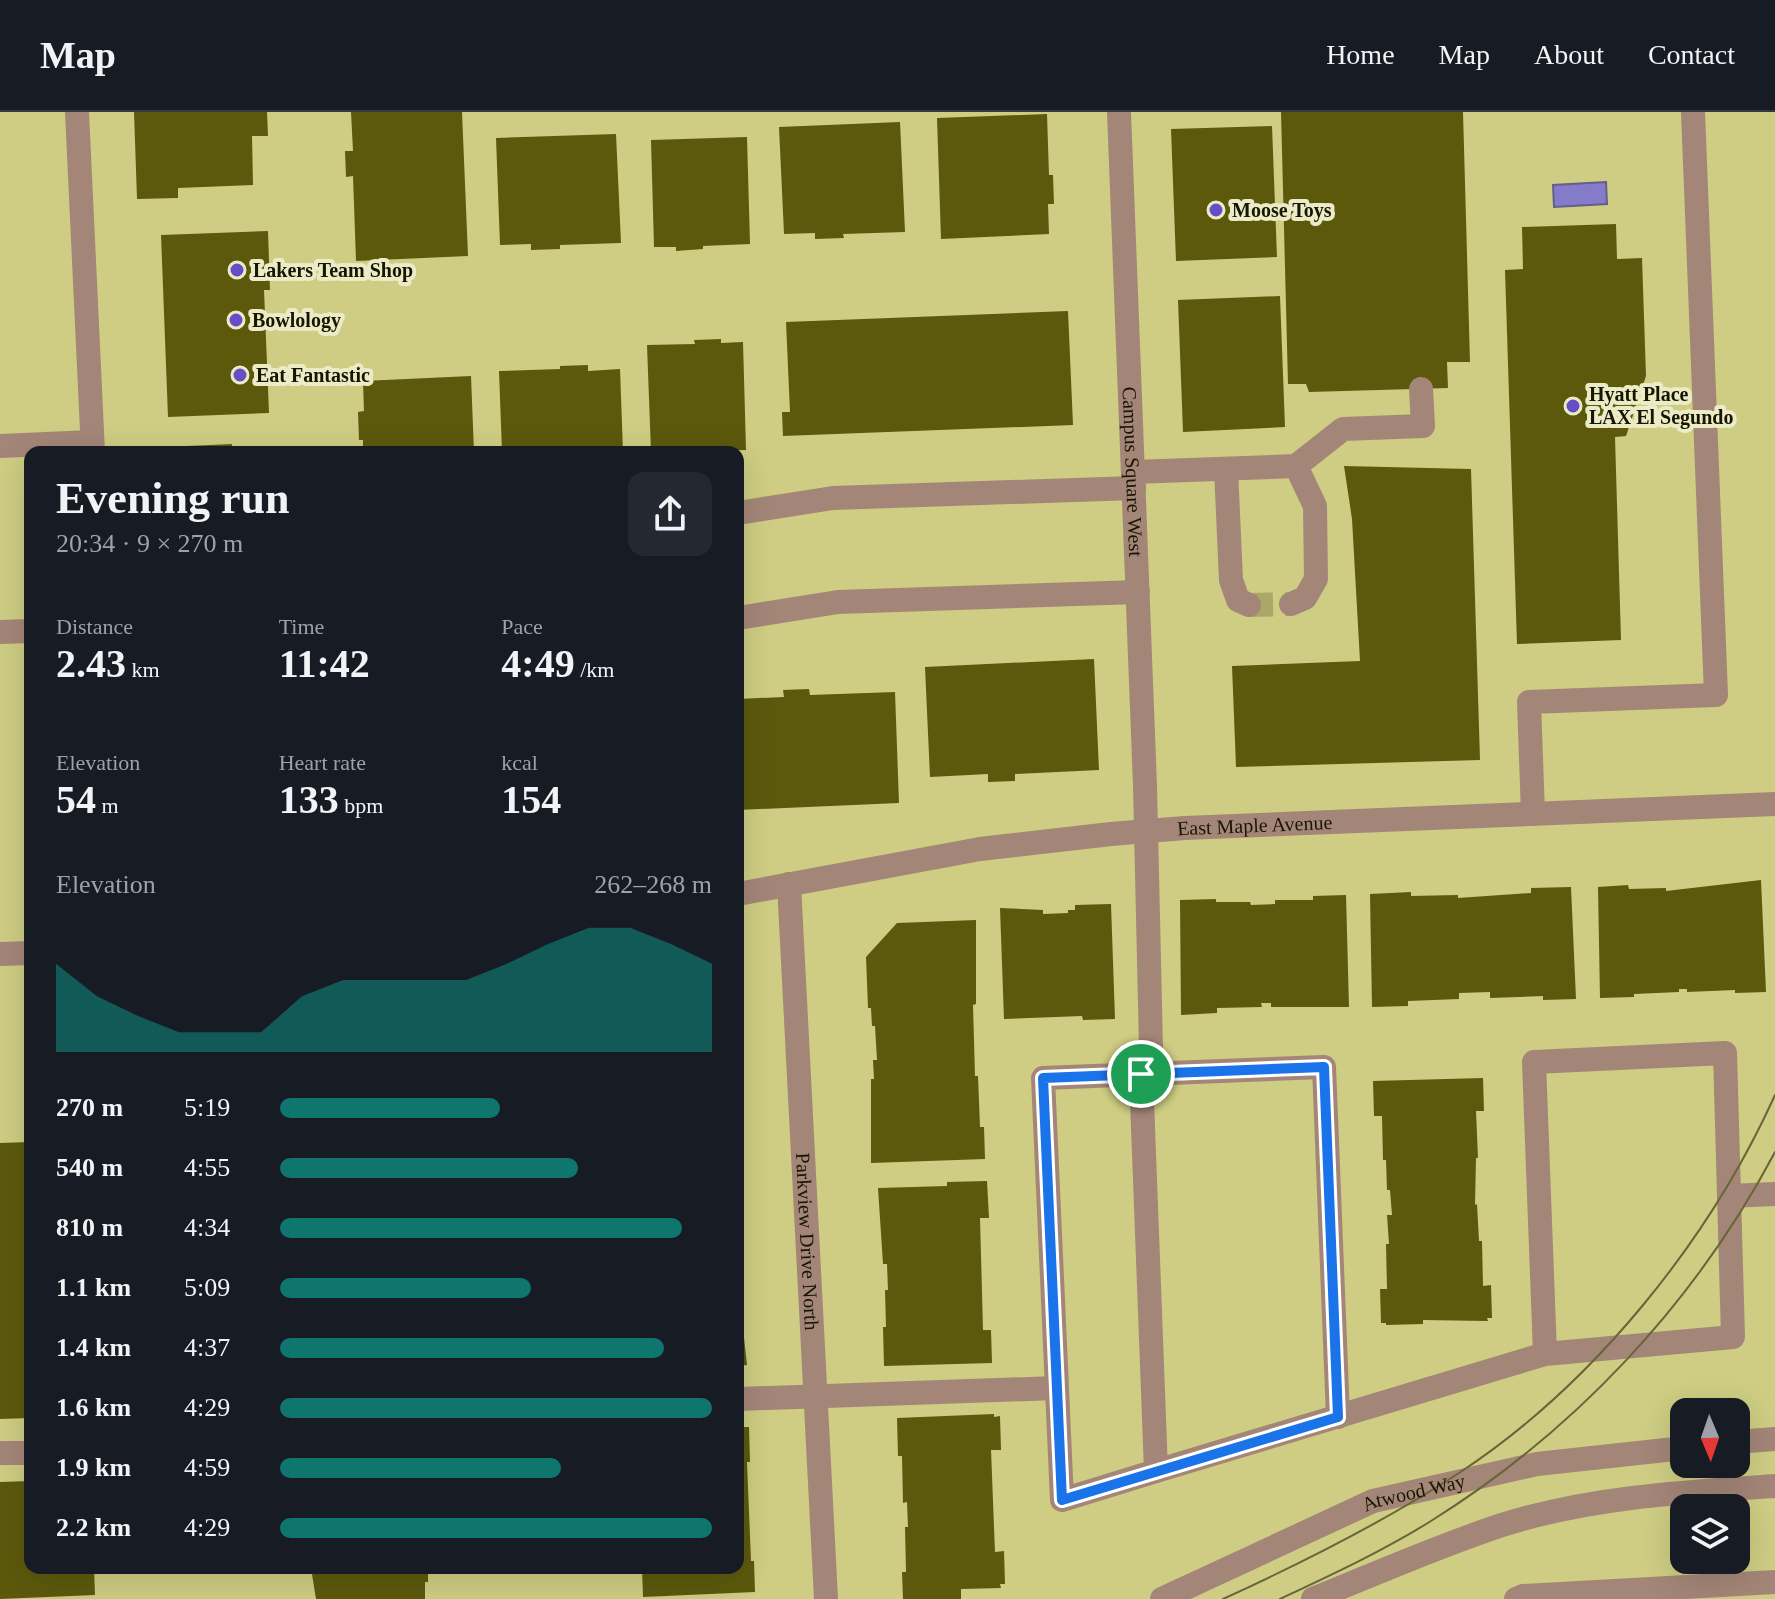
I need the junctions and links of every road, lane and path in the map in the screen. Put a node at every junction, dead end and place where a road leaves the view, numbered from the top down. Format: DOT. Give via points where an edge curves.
graph roads {
  1 [pos="77,112"];
  2 [pos="1119,112"];
  3 [pos="1693,112"];
  4 [pos="1421,389"];
  5 [pos="0,446"];
  6 [pos="24,446"];
  7 [pos="92,446"];
  8 [pos="1296,466"];
  9 [pos="1226,469"];
  10 [pos="1133,480"];
  11 [pos="744,512"];
  12 [pos="1138,592"];
  13 [pos="1291,604"];
  14 [pos="1249,605"];
  15 [pos="744,617"];
  16 [pos="24,631"];
  17 [pos="0,632"];
  18 [pos="1775,804"];
  19 [pos="1533,814"];
  20 [pos="1145,832"];
  21 [pos="789,884"];
  22 [pos="744,893"];
  23 [pos="24,953"];
  24 [pos="0,954"];
  25 [pos="1141,1074"];
  26 [pos="1775,1194"];
  27 [pos="1729,1196"];
  28 [pos="1545,1354"];
  29 [pos="1056,1388"];
  30 [pos="815,1396"];
  31 [pos="744,1399"];
  32 [pos="1338,1417"];
  33 [pos="1775,1439"];
  34 [pos="1750,1441"];
  35 [pos="1670,1450"];
  36 [pos="0,1453"];
  37 [pos="24,1453"];
  38 [pos="1156,1471"];
  39 [pos="1775,1486"];
  40 [pos="1775,1582"];
  41 [pos="826,1599"];
  42 [pos="1162,1599"];
  43 [pos="1313,1599"];
  44 [pos="1516,1599"];
  1 -- 7 [label="street"];
  2 -- 10 [label="street, Campus Square West"];
  3 -- 19 [label="street" via="1716,695 1529,702"];
  4 -- 8 [label="street" via="1423,426 1343,429"];
  5 -- 6 [label="street"];
  8 -- 9 [label="street"];
  8 -- 13 [label="street" via="1315,506 1316,579 1305,598"];
  9 -- 10 [label="street"];
  9 -- 14 [label="street" via="1231,580 1238,600"];
  10 -- 11 [label="street" via="833,498"];
  10 -- 12 [label="street, Campus Square West"];
  12 -- 15 [label="street" via="838,602"];
  12 -- 20 [label="street, Campus Square West"];
  16 -- 17 [label="street"];
  18 -- 19 [label="street, East Maple Avenue"];
  19 -- 20 [label="street, East Maple Avenue"];
  20 -- 21 [label="street, East Maple Avenue" via="980,849"];
  20 -- 25 [label="street, Campus Square West" via="1151,1048"];
  21 -- 22 [label="street, East Maple Avenue"];
  21 -- 30 [label="street, Parkview Drive North"];
  23 -- 24 [label="street"];
  25 -- 29 [label="street" via="1043,1078"];
  25 -- 32 [label="street" via="1324,1067"];
  25 -- 38 [label="street, Campus Square West"];
  26 -- 27 [label="street"];
  27 -- 28 [label="street" via="1733,1337"];
  27 -- 28 [label="street" via="1725,1053 1534,1062"];
  28 -- 32 [label="street"];
  29 -- 30 [label="street"];
  29 -- 38 [label="street" via="1062,1500"];
  30 -- 31 [label="street"];
  30 -- 41 [label="street, Parkview Drive North"];
  32 -- 38 [label="street"];
  33 -- 34 [label="street"];
  35 -- 42 [label="street, Atwood Way" via="1537,1464 1373,1501"];
  36 -- 37 [label="street"];
  39 -- 43 [label="street" via="1669,1493 1503,1525"];
  40 -- 44 [label="street"];
}
